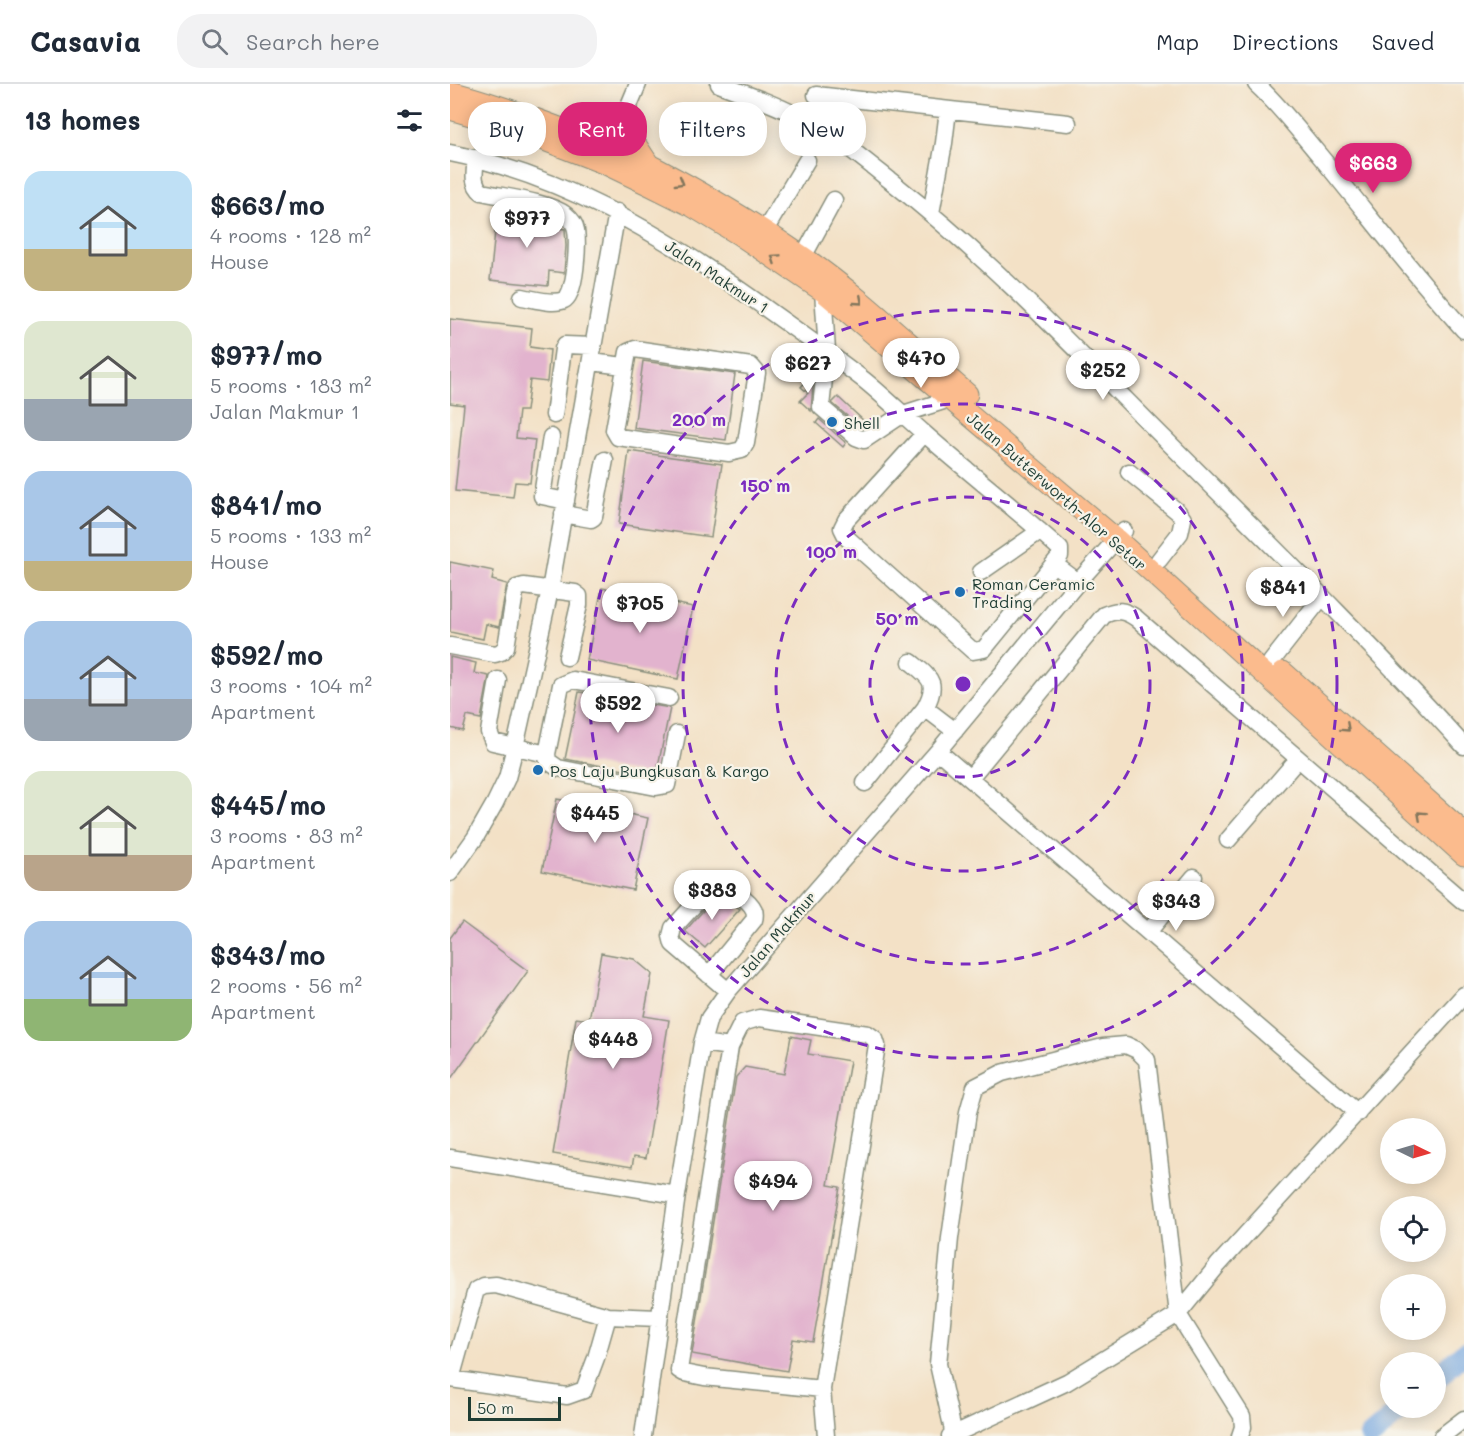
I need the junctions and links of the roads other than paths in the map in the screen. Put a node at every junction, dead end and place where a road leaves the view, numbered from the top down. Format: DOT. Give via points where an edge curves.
graph roads {
  1 [pos="638,84"];
  2 [pos="720,84"];
  3 [pos="1256,84"];
  4 [pos="817,90"];
  5 [pos="450,92"];
  6 [pos="630,102"];
  7 [pos="779,107"];
  8 [pos="450,109"];
  9 [pos="948,110"];
  10 [pos="1068,123"];
  11 [pos="558,127"];
  12 [pos="450,153"];
  13 [pos="627,156"];
  14 [pos="643,156"];
  15 [pos="860,156"];
  16 [pos="476,158"];
  17 [pos="807,160"];
  18 [pos="650,166"];
  19 [pos="834,200"];
  20 [pos="617,212"];
  21 [pos="931,213"];
  22 [pos="764,232"];
  23 [pos="803,257"];
  24 [pos="823,291"];
  25 [pos="522,297"];
  26 [pos="1464,330"];
  27 [pos="827,351"];
  28 [pos="592,354"];
  29 [pos="624,366"];
  30 [pos="950,399"];
  31 [pos="903,414"];
  32 [pos="554,415"];
  33 [pos="924,434"];
  34 [pos="551,437"];
  35 [pos="605,460"];
  36 [pos="1130,472"];
  37 [pos="564,507"];
  38 [pos="1040,531"];
  39 [pos="1120,535"];
  40 [pos="1159,560"];
  41 [pos="1054,564"];
  42 [pos="981,572"];
  43 [pos="1078,582"];
  44 [pos="550,590"];
  45 [pos="1322,597"];
  46 [pos="995,635"];
  47 [pos="450,646"];
  48 [pos="1017,654"];
  49 [pos="567,657"];
  50 [pos="911,662"];
  51 [pos="1271,662"];
  52 [pos="498,680"];
  53 [pos="669,698"];
  54 [pos="925,708"];
  55 [pos="955,731"];
  56 [pos="677,734"];
  57 [pos="1464,746"];
  58 [pos="515,747"];
  59 [pos="938,751"];
  60 [pos="546,754"];
  61 [pos="1298,759"];
  62 [pos="970,778"];
  63 [pos="865,783"];
  64 [pos="1464,833"];
  65 [pos="1228,840"];
  66 [pos="1464,855"];
  67 [pos="450,873"];
  68 [pos="1194,877"];
  69 [pos="1464,902"];
  70 [pos="1149,931"];
  71 [pos="709,975"];
  72 [pos="728,991"];
  73 [pos="1464,995"];
  74 [pos="702,1042"];
  75 [pos="730,1047"];
  76 [pos="1358,1113"];
  77 [pos="450,1158"];
  78 [pos="677,1195"];
  79 [pos="1178,1314"];
  80 [pos="608,1316"];
  81 [pos="659,1318"];
  82 [pos="450,1379"];
  83 [pos="822,1389"];
  84 [pos="1464,1419"];
  85 [pos="952,1435"];
  86 [pos="643,1436"];
  87 [pos="826,1436"];
  88 [pos="1240,1436"];
  89 [pos="1442,1436"];
  1 -- 6 [label="street"];
  2 -- 7 [label="street"];
  3 -- 26 [label="street"];
  4 -- 9 [label="street"];
  5 -- 11 [label="main road, Jalan Butterworth-Alor Setar" via="500,105"];
  24 -- 8 [label="main road, Jalan Butterworth-Alor Setar, one-way" via="740,235 650,185 511,127"];
  9 -- 10 [label="street"];
  9 -- 21 [label="street"];
  12 -- 16 [label="street, Jalan Makmur 1"];
  13 -- 18 [label="main road, Jalan Butterworth-Alor Setar"];
  14 -- 18 [label="main road"];
  15 -- 21 [label="street"];
  16 -- 20 [label="street, Jalan Makmur 1" via="531,175"];
  16 -- 25 [label="street" via="476,188 550,206 568,216 576,230 571,294 558,302"];
  17 -- 22 [label="street"];
  18 -- 22 [label="main road, Jalan Butterworth-Alor Setar, one-way"];
  19 -- 23 [label="street"];
  20 -- 27 [label="street, Jalan Makmur 1" via="713,271"];
  20 -- 28 [label="street"];
  21 -- 45 [label="street" via="1046,320"];
  22 -- 23 [label="main road, Jalan Butterworth-Alor Setar"];
  23 -- 39 [label="main road, Jalan Butterworth-Alor Setar, one-way" via="848,292"];
  24 -- 27 [label="street"];
  24 -- 30 [label="main road, Jalan Butterworth-Alor Setar"];
  27 -- 31 [label="street, Jalan Makmur 1"];
  27 -- 31 [label="street" via="821,407 856,437 864,440"];
  28 -- 29 [label="street"];
  28 -- 32 [label="street" via="570,345 563,349"];
  28 -- 37 [label="street"];
  29 -- 29 [label="street" via="614,430 618,437 729,453 742,450 757,373 751,366 635,349 628,352"];
  30 -- 31 [label="street"];
  30 -- 39 [label="main road, Jalan Butterworth-Alor Setar"];
  31 -- 33 [label="street, Jalan Makmur 1"];
  33 -- 38 [label="street, Jalan Makmur 1"];
  33 -- 46 [label="street" via="842,528 847,538 973,651 984,650"];
  34 -- 37 [label="street" via="542,496"];
  35 -- 37 [label="street" via="594,517"];
  36 -- 40 [label="street" via="1183,519 1180,532"];
  37 -- 44 [label="street"];
  38 -- 41 [label="street, Jalan Makmur 1" via="1060,549"];
  38 -- 42 [label="street"];
  39 -- 40 [label="main road, Jalan Butterworth-Alor Setar"];
  39 -- 43 [label="street, Jalan Makmur"];
  66 -- 39 [label="main road, Jalan Butterworth-Alor Setar, one-way"];
  40 -- 51 [label="main road, Jalan Butterworth-Alor Setar"];
  41 -- 43 [label="street"];
  41 -- 46 [label="street"];
  43 -- 48 [label="street, Jalan Makmur"];
  44 -- 47 [label="street" via="517,588 506,647 501,652"];
  44 -- 49 [label="street" via="579,596"];
  44 -- 58 [label="street"];
  45 -- 51 [label="street"];
  45 -- 57 [label="street"];
  46 -- 48 [label="street"];
  48 -- 55 [label="street, Jalan Makmur"];
  50 -- 54 [label="street" via="932,684 932,695"];
  51 -- 64 [label="main road, Jalan Butterworth-Alor Setar, one-way"];
  52 -- 58 [label="street" via="490,738"];
  53 -- 60 [label="street" via="573,680 566,682 561,685"];
  54 -- 55 [label="street"];
  54 -- 63 [label="street"];
  55 -- 59 [label="street, Jalan Makmur"];
  56 -- 60 [label="street" via="667,785 663,787 558,768 548,761"];
  58 -- 60 [label="street"];
  58 -- 67 [label="street" via="495,803"];
  59 -- 62 [label="street"];
  59 -- 72 [label="street, Jalan Makmur"];
  61 -- 62 [label="street" via="1136,618 1125,611 1114,611 1104,615"];
  61 -- 65 [label="street"];
  61 -- 69 [label="street"];
  62 -- 70 [label="street"];
  68 -- 70 [label="street"];
  70 -- 76 [label="street"];
  71 -- 71 [label="street" via="673,944 671,936 714,883 720,882 750,904 755,911 754,920"];
  71 -- 72 [label="street"];
  72 -- 74 [label="street, Jalan Makmur" via="709,1017"];
  73 -- 76 [label="street"];
  74 -- 75 [label="street"];
  74 -- 78 [label="street, Jalan Makmur"];
  75 -- 83 [label="street" via="679,1370 693,1375"];
  75 -- 83 [label="street" via="742,1023 759,1018 868,1034 877,1045"];
  76 -- 79 [label="street"];
  77 -- 78 [label="street"];
  78 -- 81 [label="street, Jalan Makmur"];
  79 -- 85 [label="street" via="1067,1382"];
  79 -- 85 [label="street" via="1147,1060 1126,1045 1103,1047 1002,1074 975,1087 950,1238 938,1364"];
  79 -- 88 [label="street" via="1242,1416"];
  80 -- 81 [label="street"];
  80 -- 82 [label="street" via="584,1390 578,1393 567,1396"];
  80 -- 82 [label="street" via="496,1285 484,1286 476,1290"];
  81 -- 86 [label="street, Jalan Makmur"];
  83 -- 87 [label="street"];
  84 -- 89 [label="street"];
}
